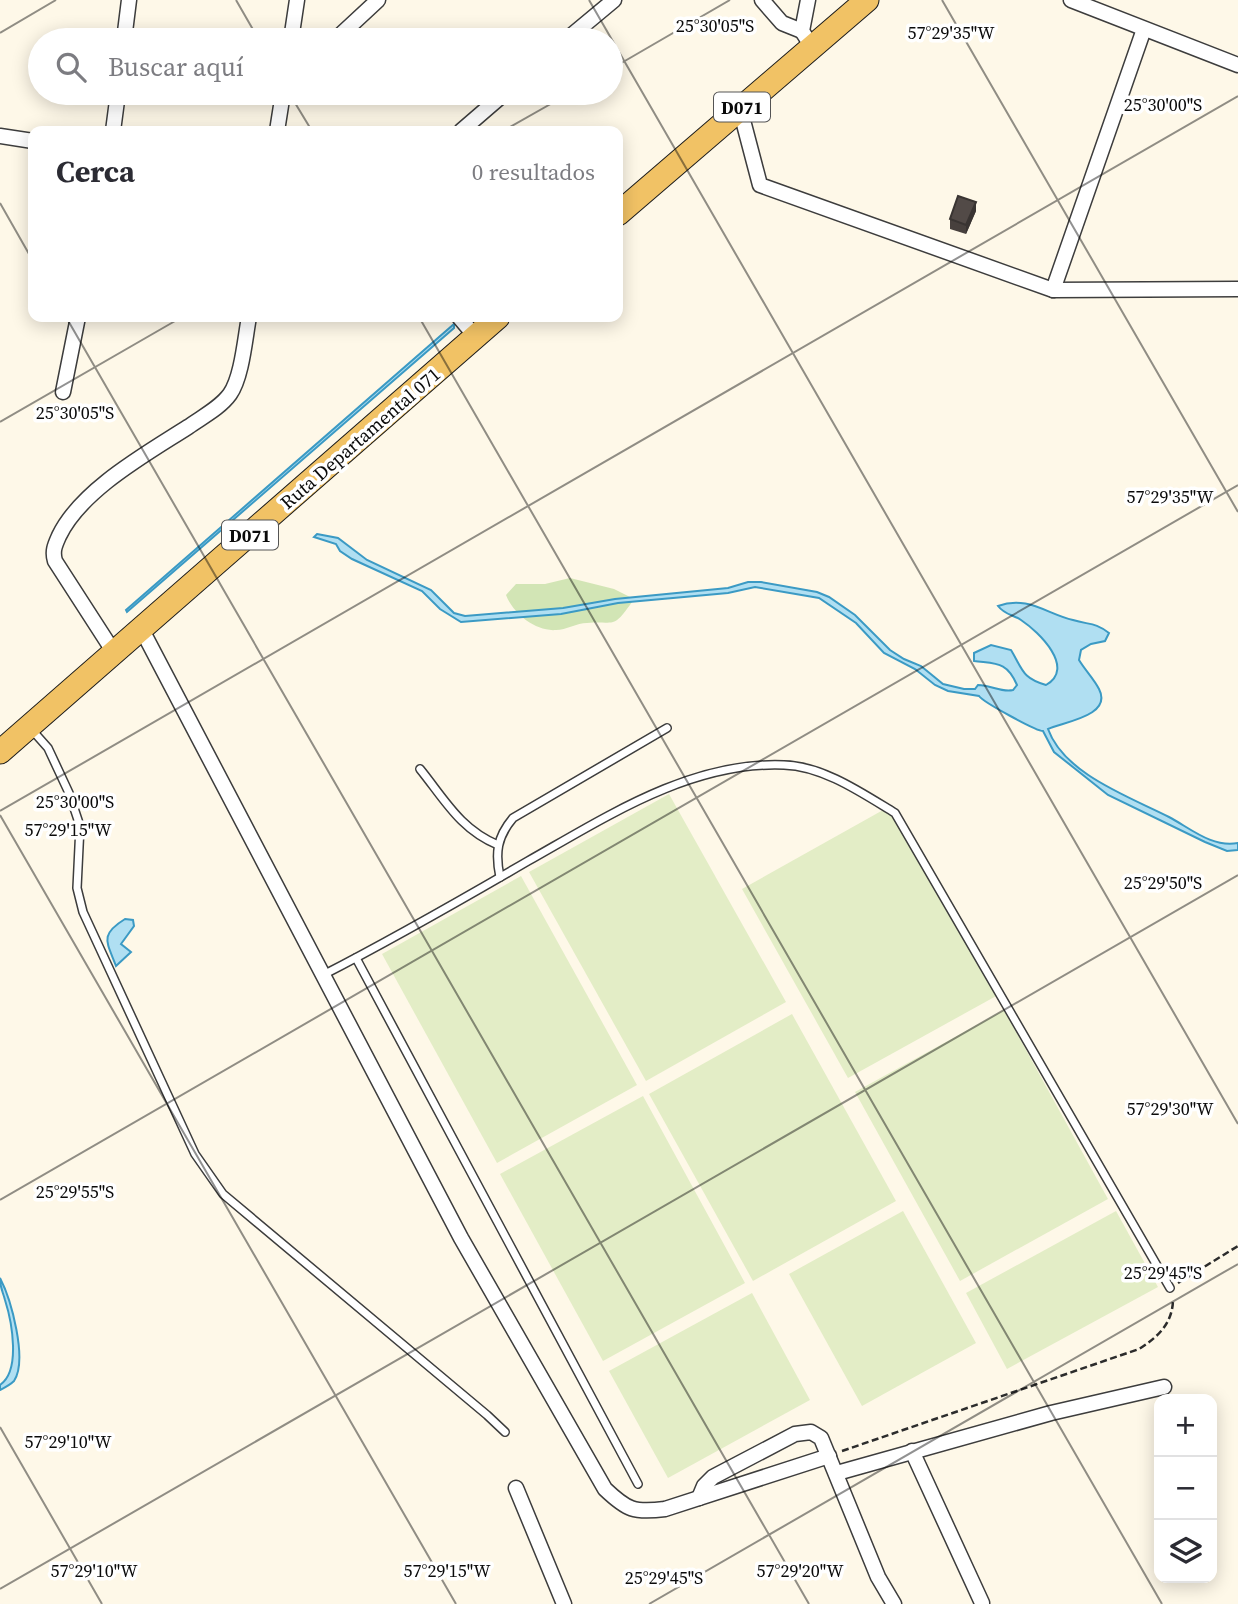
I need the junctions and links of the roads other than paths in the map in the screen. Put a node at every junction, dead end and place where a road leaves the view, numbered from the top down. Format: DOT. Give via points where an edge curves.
graph roads {
  1 [pos="129,0"];
  2 [pos="297,0"];
  3 [pos="378,0"];
  4 [pos="614,0"];
  5 [pos="762,0"];
  6 [pos="808,0"];
  7 [pos="867,0"];
  8 [pos="1071,0"];
  9 [pos="126,28"];
  10 [pos="293,28"];
  11 [pos="348,28"];
  12 [pos="580,28"];
  13 [pos="1144,29"];
  14 [pos="807,38"];
  15 [pos="1238,65"];
  16 [pos="116,105"];
  17 [pos="281,105"];
  18 [pos="491,105"];
  19 [pos="740,109"];
  20 [pos="114,126"];
  21 [pos="278,126"];
  22 [pos="467,126"];
  23 [pos="0,136"];
  24 [pos="28,140"];
  25 [pos="623,210"];
  26 [pos="1238,289"];
  27 [pos="1053,290"];
  28 [pos="77,322"];
  29 [pos="248,322"];
  30 [pos="463,322"];
  31 [pos="492,322"];
  32 [pos="475,336"];
  33 [pos="63,392"];
  34 [pos="142,630"];
  35 [pos="115,654"];
  36 [pos="29,726"];
  37 [pos="667,728"];
  38 [pos="0,752"];
  39 [pos="420,769"];
  40 [pos="498,845"];
  41 [pos="500,877"];
  42 [pos="356,958"];
  43 [pos="323,975"];
  44 [pos="1170,1288"];
  45 [pos="1164,1387"];
  46 [pos="505,1432"];
  47 [pos="912,1451"];
  48 [pos="829,1456"];
  49 [pos="837,1474"];
  50 [pos="638,1484"];
  51 [pos="516,1488"];
  52 [pos="699,1498"];
  53 [pos="982,1603"];
  54 [pos="564,1604"];
  55 [pos="894,1604"];
  1 -- 9 [label="street"];
  2 -- 10 [label="street"];
  3 -- 11 [label="street"];
  4 -- 12 [label="street"];
  5 -- 14 [label="street" via="782,23"];
  6 -- 14 [label="street"];
  7 -- 14 [label="main road, D071"];
  8 -- 13 [label="street"];
  13 -- 15 [label="street"];
  13 -- 27 [label="street"];
  14 -- 19 [label="main road, D071"];
  16 -- 20 [label="street"];
  17 -- 21 [label="street"];
  18 -- 22 [label="street"];
  19 -- 25 [label="main road, D071"];
  19 -- 27 [label="street" via="760,185"];
  23 -- 24 [label="street"];
  26 -- 27 [label="street"];
  28 -- 33 [label="street"];
  29 -- 35 [label="street" via="230,394 78,507 55,545 55,561"];
  30 -- 32 [label="street"];
  31 -- 32 [label="main road, Ruta Departamental 071 / D071"];
  32 -- 34 [label="main road, Ruta Departamental 071 / D071"];
  34 -- 35 [label="main road, Ruta Departamental 071 / D071"];
  34 -- 43 [label="street"];
  35 -- 36 [label="main road, Ruta Departamental 071 / D071"];
  36 -- 38 [label="main road, Ruta Departamental 071 / D071"];
  36 -- 46 [label="lane" via="48,748 80,826 78,888 83,912 195,1154 223,1194"];
  37 -- 40 [label="lane" via="513,818"];
  39 -- 40 [label="lane" via="464,826"];
  40 -- 41 [label="lane"];
  41 -- 42 [label="lane"];
  41 -- 44 [label="lane" via="645,799 693,777 736,767 785,765 815,771 895,813"];
  42 -- 43 [label="lane"];
  42 -- 50 [label="lane"];
  43 -- 52 [label="street" via="461,1238 605,1489 623,1506 642,1512"];
  45 -- 47 [label="street"];
  47 -- 49 [label="street"];
  47 -- 53 [label="street"];
  48 -- 49 [label="street"];
  48 -- 52 [label="street"];
  48 -- 52 [label="street" via="821,1438 811,1432 795,1434 713,1477"];
  49 -- 55 [label="street" via="878,1577"];
  51 -- 54 [label="street"];
}
